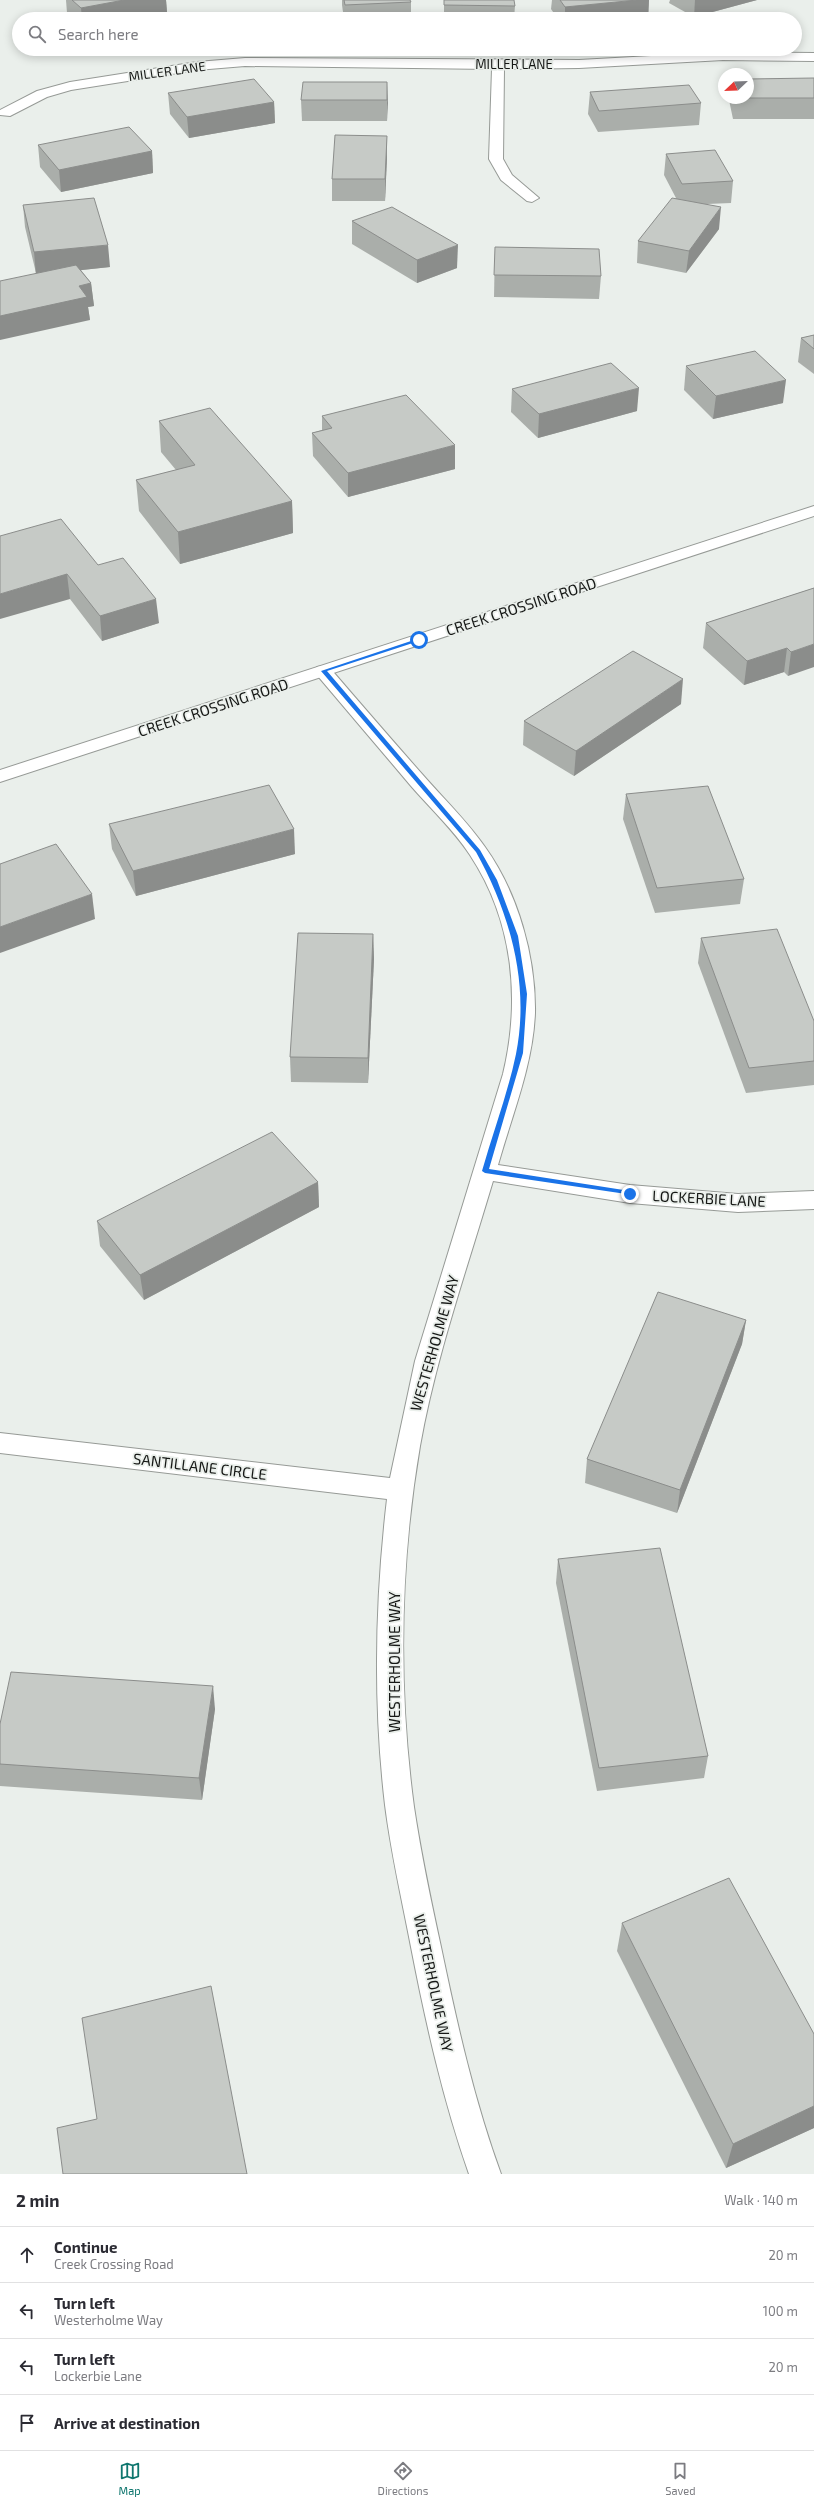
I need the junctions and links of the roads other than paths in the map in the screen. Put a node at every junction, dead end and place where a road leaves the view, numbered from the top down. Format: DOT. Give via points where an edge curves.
graph roads {
  1 [pos="814,57"];
  2 [pos="498,65"];
  3 [pos="6,113"];
  4 [pos="532,198"];
  5 [pos="814,510"];
  6 [pos="324,671"];
  7 [pos="0,776"];
  8 [pos="485,1171"];
  9 [pos="814,1200"];
  10 [pos="0,1443"];
  11 [pos="400,1490"];
  12 [pos="485,2174"];
  1 -- 2 [label="street, MILLER LANE" via="723,56 579,64"];
  2 -- 3 [label="street, MILLER LANE" via="294,61 204,66 70,86 42,94"];
  2 -- 4 [label="street" via="496,160 506,177"];
  5 -- 6 [label="street, CREEK CROSSING ROAD"];
  6 -- 7 [label="street, CREEK CROSSING ROAD"];
  6 -- 8 [label="street, WESTERHOLME WAY" via="478,851 494,880 515,936 524,994 519,1053"];
  8 -- 9 [label="street, LOCKERBIE LANE" via="638,1194 738,1202"];
  8 -- 11 [label="street, WESTERHOLME WAY" via="417,1393"];
  10 -- 11 [label="street, SANTILLANE CIRCLE"];
  11 -- 12 [label="street, WESTERHOLME WAY" via="390,1630 392,1723 406,1849 446,2042"];
}
